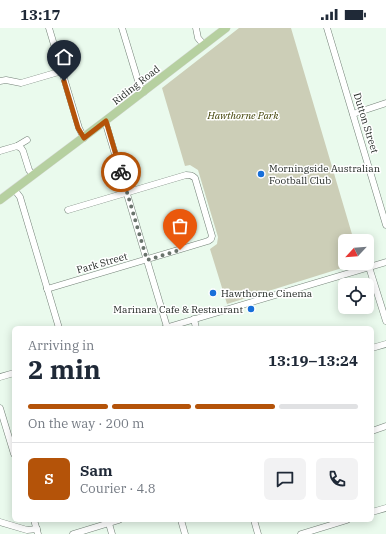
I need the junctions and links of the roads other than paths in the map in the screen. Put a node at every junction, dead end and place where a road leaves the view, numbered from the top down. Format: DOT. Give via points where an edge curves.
graph roads {
  1 [pos="49,28"];
  2 [pos="122,28"];
  3 [pos="196,28"];
  4 [pos="226,28"];
  5 [pos="327,28"];
  6 [pos="204,45"];
  7 [pos="62,72"];
  8 [pos="0,81"];
  9 [pos="144,92"];
  10 [pos="386,104"];
  11 [pos="353,114"];
  12 [pos="106,121"];
  13 [pos="84,138"];
  14 [pos="26,140"];
  15 [pos="17,146"];
  16 [pos="0,151"];
  17 [pos="33,175"];
  18 [pos="14,190"];
  19 [pos="127,192"];
  20 [pos="0,200"];
  21 [pos="68,210"];
  22 [pos="386,225"];
  23 [pos="147,260"];
  24 [pos="386,262"];
  25 [pos="374,266"];
  26 [pos="359,270"];
  27 [pos="370,270"];
  28 [pos="47,289"];
  29 [pos="194,319"];
  30 [pos="386,321"];
  31 [pos="58,326"];
  32 [pos="165,326"];
  33 [pos="172,326"];
  34 [pos="196,326"];
  35 [pos="386,344"];
  36 [pos="374,347"];
  37 [pos="12,374"];
  38 [pos="0,377"];
  39 [pos="0,408"];
  40 [pos="386,426"];
  41 [pos="374,429"];
  42 [pos="12,447"];
  43 [pos="386,508"];
  44 [pos="374,511"];
  45 [pos="0,522"];
  46 [pos="108,522"];
  47 [pos="182,522"];
  48 [pos="255,522"];
  49 [pos="340,522"];
  50 [pos="38,531"];
  51 [pos="73,534"];
  52 [pos="112,534"];
  53 [pos="185,534"];
  54 [pos="258,534"];
  55 [pos="301,534"];
  1 -- 7 [label="street"];
  2 -- 9 [label="street" via="139,84"];
  3 -- 6 [label="street" via="198,38"];
  4 -- 6 [label="main road, Riding Road"];
  5 -- 11 [label="street, Dutton Street"];
  6 -- 9 [label="main road, Riding Road"];
  7 -- 8 [label="street" via="21,83"];
  7 -- 13 [label="street" via="78,128"];
  9 -- 12 [label="main road, Riding Road"];
  10 -- 11 [label="street"];
  11 -- 22 [label="street, Dutton Street"];
  12 -- 13 [label="main road, Riding Road"];
  12 -- 19 [label="street"];
  13 -- 17 [label="main road, Riding Road"];
  14 -- 15 [label="street"];
  15 -- 16 [label="street"];
  15 -- 17 [label="street" via="23,151"];
  17 -- 18 [label="main road, Riding Road"];
  18 -- 20 [label="main road, Riding Road"];
  18 -- 28 [label="street" via="20,198"];
  19 -- 21 [label="street"];
  19 -- 23 [label="street"];
  19 -- 23 [label="street, Park Street" via="186,175 195,178 211,239"];
  23 -- 28 [label="street, Park Street"];
  23 -- 32 [label="street"];
  24 -- 25 [label="street"];
  26 -- 29 [label="street"];
  27 -- 30 [label="street"];
  28 -- 31 [label="street"];
  29 -- 33 [label="street"];
  29 -- 34 [label="street"];
  35 -- 36 [label="street"];
  37 -- 38 [label="street"];
  39 -- 42 [label="street"];
  40 -- 41 [label="street"];
  43 -- 44 [label="street"];
  45 -- 50 [label="street"];
  46 -- 51 [label="street"];
  46 -- 52 [label="street"];
  47 -- 53 [label="street"];
  48 -- 54 [label="street"];
  49 -- 55 [label="street"];
}
